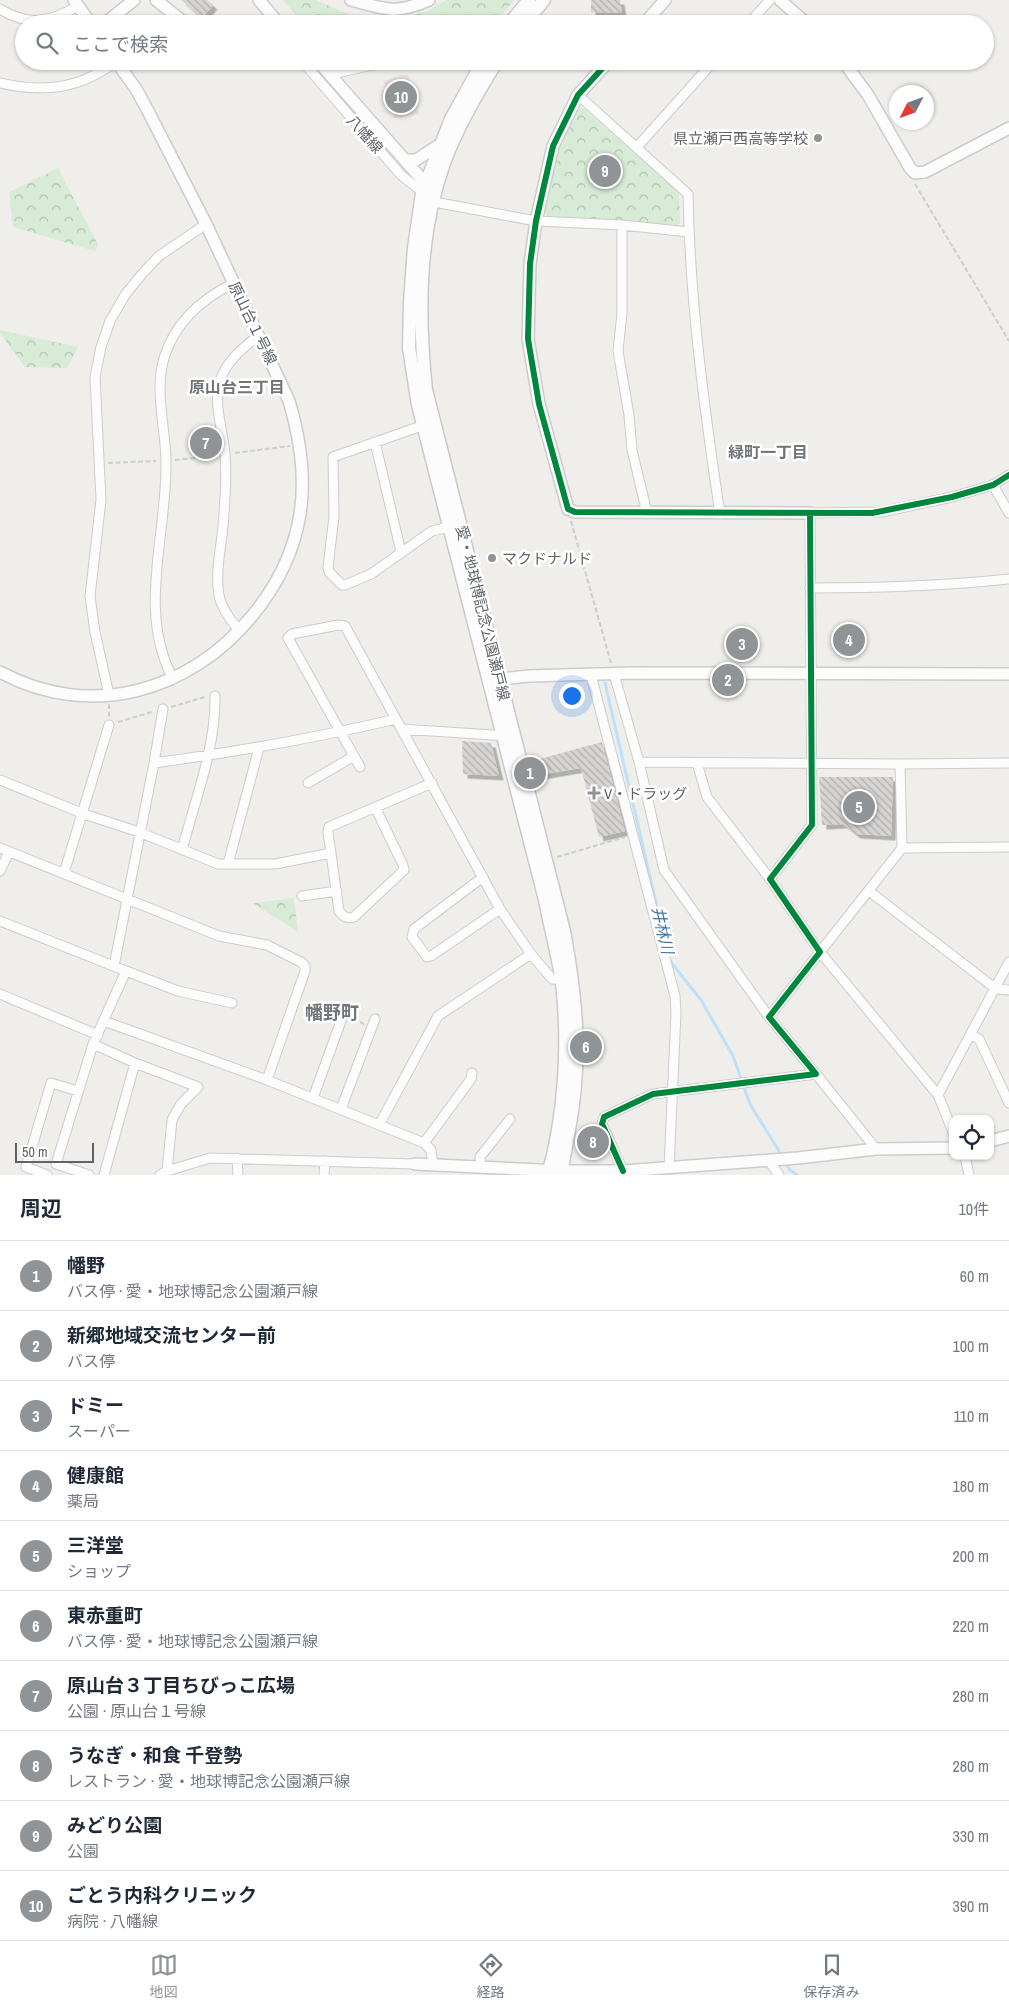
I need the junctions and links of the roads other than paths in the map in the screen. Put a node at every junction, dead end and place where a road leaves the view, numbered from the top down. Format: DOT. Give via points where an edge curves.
graph roads {
  1 [pos="134,0"];
  2 [pos="156,0"];
  3 [pos="259,0"];
  4 [pos="351,0"];
  5 [pos="429,0"];
  6 [pos="529,0"];
  7 [pos="544,0"];
  8 [pos="665,0"];
  9 [pos="770,0"];
  10 [pos="780,0"];
  11 [pos="76,3"];
  12 [pos="0,9"];
  13 [pos="61,15"];
  14 [pos="85,15"];
  15 [pos="115,15"];
  16 [pos="175,15"];
  17 [pos="272,15"];
  18 [pos="516,15"];
  19 [pos="532,15"];
  20 [pos="652,15"];
  21 [pos="756,15"];
  22 [pos="797,15"];
  23 [pos="15,16"];
  24 [pos="102,70"];
  25 [pos="123,70"];
  26 [pos="310,70"];
  27 [pos="326,70"];
  28 [pos="355,70"];
  29 [pos="478,70"];
  30 [pos="492,70"];
  31 [pos="601,70"];
  32 [pos="706,70"];
  33 [pos="850,70"];
  34 [pos="331,76"];
  35 [pos="0,83"];
  36 [pos="578,95"];
  37 [pos="1009,128"];
  38 [pos="442,143"];
  39 [pos="637,147"];
  40 [pos="406,160"];
  41 [pos="430,193"];
  42 [pos="536,221"];
  43 [pos="206,224"];
  44 [pos="622,225"];
  45 [pos="689,232"];
  46 [pos="234,283"];
  47 [pos="259,336"];
  48 [pos="428,423"];
  49 [pos="375,442"];
  50 [pos="1009,475"];
  51 [pos="993,485"];
  52 [pos="646,513"];
  53 [pos="810,513"];
  54 [pos="1009,513"];
  55 [pos="720,514"];
  56 [pos="449,526"];
  57 [pos="401,552"];
  58 [pos="1009,579"];
  59 [pos="810,588"];
  60 [pos="240,631"];
  61 [pos="0,672"];
  62 [pos="614,674"];
  63 [pos="811,674"];
  64 [pos="1009,674"];
  65 [pos="591,675"];
  66 [pos="173,679"];
  67 [pos="494,680"];
  68 [pos="109,695"];
  69 [pos="215,696"];
  70 [pos="163,709"];
  71 [pos="396,719"];
  72 [pos="110,725"];
  73 [pos="401,729"];
  74 [pos="340,732"];
  75 [pos="508,736"];
  76 [pos="259,748"];
  77 [pos="207,756"];
  78 [pos="354,756"];
  79 [pos="640,762"];
  80 [pos="154,763"];
  81 [pos="697,763"];
  82 [pos="1009,763"];
  83 [pos="811,764"];
  84 [pos="900,764"];
  85 [pos="360,767"];
  86 [pos="0,780"];
  87 [pos="308,783"];
  88 [pos="432,783"];
  89 [pos="374,807"];
  90 [pos="84,814"];
  91 [pos="139,832"];
  92 [pos="1009,847"];
  93 [pos="0,848"];
  94 [pos="902,848"];
  95 [pos="182,850"];
  96 [pos="9,852"];
  97 [pos="331,852"];
  98 [pos="228,864"];
  99 [pos="0,871"];
  100 [pos="64,873"];
  101 [pos="483,877"];
  102 [pos="770,879"];
  103 [pos="337,891"];
  104 [pos="869,891"];
  105 [pos="302,896"];
  106 [pos="127,899"];
  107 [pos="500,909"];
  108 [pos="0,921"];
  109 [pos="820,952"];
  110 [pos="531,954"];
  111 [pos="1009,962"];
  112 [pos="114,966"];
  113 [pos="126,971"];
  114 [pos="567,981"];
  115 [pos="996,989"];
  116 [pos="1009,990"];
  117 [pos="0,994"];
  118 [pos="232,1003"];
  119 [pos="344,1012"];
  120 [pos="769,1017"];
  121 [pos="104,1021"];
  122 [pos="373,1023"];
  123 [pos="98,1035"];
  124 [pos="971,1035"];
  125 [pos="93,1044"];
  126 [pos="135,1063"];
  127 [pos="472,1073"];
  128 [pos="816,1074"];
  129 [pos="267,1080"];
  130 [pos="78,1091"];
  131 [pos="673,1092"];
  132 [pos="938,1095"];
  133 [pos="313,1098"];
  134 [pos="1009,1102"];
  135 [pos="341,1109"];
  136 [pos="510,1119"];
  137 [pos="949,1122"];
  138 [pos="379,1125"];
  139 [pos="1009,1136"];
  140 [pos="994,1140"];
  141 [pos="424,1143"];
  142 [pos="949,1148"];
  143 [pos="876,1149"];
  144 [pos="237,1158"];
  145 [pos="770,1160"];
  146 [pos="965,1160"];
  147 [pos="325,1161"];
  148 [pos="56,1164"];
  149 [pos="415,1164"];
  150 [pos="433,1165"];
  151 [pos="481,1167"];
  152 [pos="669,1168"];
  153 [pos="623,1170"];
  154 [pos="163,1173"];
  155 [pos="554,1173"];
  156 [pos="47,1175"];
  157 [pos="51,1175"];
  158 [pos="89,1175"];
  159 [pos="104,1175"];
  160 [pos="238,1175"];
  161 [pos="324,1175"];
  162 [pos="779,1175"];
  163 [pos="969,1175"];
  1 -- 15 [label="street"];
  2 -- 16 [label="street"];
  3 -- 17 [label="street"];
  4 -- 5 [label="street" via="390,10 412,8"];
  6 -- 18 [label="main road"];
  7 -- 19 [label="main road"];
  8 -- 20 [label="street"];
  9 -- 21 [label="street"];
  10 -- 22 [label="street"];
  11 -- 13 [label="street"];
  11 -- 14 [label="street"];
  12 -- 23 [label="street"];
  24 -- 35 [label="street" via="79,82 60,86 28,89"];
  25 -- 43 [label="street, 原山台１号線" via="144,103"];
  26 -- 41 [label="street, 八幡線" via="401,175"];
  27 -- 34 [label="street, 八幡線"];
  28 -- 34 [label="street"];
  29 -- 38 [label="main road, 愛・地球博記念公園瀬戸線"];
  30 -- 41 [label="main road, 愛・地球博記念公園瀬戸線"];
  31 -- 36 [label="street"];
  32 -- 39 [label="street"];
  33 -- 37 [label="street" via="913,172 925,172"];
  34 -- 40 [label="street, 八幡線"];
  36 -- 39 [label="street"];
  36 -- 42 [label="street" via="553,146"];
  38 -- 40 [label="street" via="416,160"];
  38 -- 41 [label="main road, 愛・地球博記念公園瀬戸線"];
  39 -- 45 [label="street" via="686,190"];
  40 -- 41 [label="street, 八幡線"];
  41 -- 42 [label="street"];
  41 -- 48 [label="main road, 愛・地球博記念公園瀬戸線" via="414,248 409,348 413,379"];
  42 -- 44 [label="street"];
  42 -- 52 [label="street" via="530,264 528,339 539,404 568,509 575,512"];
  43 -- 46 [label="street, 原山台１号線"];
  43 -- 68 [label="street" via="148,268 125,295 100,347 95,377 100,500 90,596"];
  44 -- 45 [label="street"];
  44 -- 52 [label="street" via="622,313 618,351 632,450"];
  45 -- 55 [label="street" via="696,340"];
  46 -- 47 [label="street, 原山台１号線"];
  46 -- 66 [label="street" via="214,293 174,332 164,358 160,382 166,502 154,589 158,633 165,664"];
  47 -- 60 [label="street" via="238,352 227,366 220,381 218,398 225,454 223,525 217,575 219,597 229,618"];
  47 -- 60 [label="street, 原山台１号線" via="289,401 300,445 300,514 286,559 267,598"];
  48 -- 49 [label="street"];
  48 -- 56 [label="main road, 愛・地球博記念公園瀬戸線"];
  48 -- 67 [label="main road, 愛・地球博記念公園瀬戸線"];
  49 -- 57 [label="street"];
  49 -- 57 [label="street" via="332,457 334,516 329,572 345,585 371,574"];
  50 -- 51 [label="street"];
  51 -- 53 [label="street" via="882,512"];
  51 -- 54 [label="street"];
  52 -- 55 [label="street"];
  53 -- 55 [label="street"];
  53 -- 59 [label="street"];
  56 -- 57 [label="street" via="432,531"];
  56 -- 67 [label="main road, 愛・地球博記念公園瀬戸線"];
  58 -- 59 [label="street" via="886,588"];
  59 -- 63 [label="street"];
  60 -- 66 [label="street, 原山台１号線" via="210,657"];
  61 -- 68 [label="street, 原山台１号線" via="46,691 88,697"];
  62 -- 63 [label="street"];
  62 -- 65 [label="street"];
  62 -- 79 [label="street"];
  63 -- 64 [label="street"];
  63 -- 83 [label="street"];
  65 -- 67 [label="street"];
  65 -- 131 [label="street" via="675,996"];
  66 -- 68 [label="street, 原山台１号線" via="134,692"];
  67 -- 75 [label="main road, 愛・地球博記念公園瀬戸線"];
  69 -- 77 [label="street"];
  70 -- 80 [label="street"];
  71 -- 73 [label="street"];
  71 -- 74 [label="street"];
  71 -- 74 [label="street" via="344,626 292,634 288,638"];
  72 -- 90 [label="street"];
  73 -- 75 [label="street"];
  73 -- 88 [label="street"];
  74 -- 76 [label="street"];
  74 -- 78 [label="street"];
  75 -- 114 [label="main road, 愛・地球博記念公園瀬戸線"];
  75 -- 114 [label="main road, 愛・地球博記念公園瀬戸線" via="564,931"];
  76 -- 77 [label="street"];
  76 -- 98 [label="street"];
  77 -- 80 [label="street"];
  77 -- 95 [label="street"];
  78 -- 85 [label="street"];
  78 -- 87 [label="street"];
  79 -- 81 [label="street"];
  79 -- 120 [label="street" via="664,870"];
  80 -- 91 [label="street"];
  81 -- 83 [label="street"];
  81 -- 102 [label="street" via="707,797"];
  82 -- 84 [label="street"];
  83 -- 84 [label="street"];
  83 -- 102 [label="street" via="812,826"];
  84 -- 94 [label="street"];
  86 -- 90 [label="street"];
  88 -- 89 [label="street"];
  88 -- 101 [label="street"];
  89 -- 97 [label="street" via="329,827"];
  89 -- 103 [label="street" via="404,870 354,917 343,916 339,911"];
  90 -- 91 [label="street"];
  90 -- 100 [label="street"];
  91 -- 95 [label="street"];
  91 -- 106 [label="street"];
  92 -- 94 [label="street"];
  93 -- 96 [label="street"];
  94 -- 104 [label="street"];
  95 -- 98 [label="street" via="218,864"];
  96 -- 99 [label="street"];
  96 -- 100 [label="street"];
  97 -- 98 [label="street" via="275,864"];
  97 -- 103 [label="street"];
  100 -- 106 [label="street"];
  101 -- 107 [label="street"];
  101 -- 107 [label="street" via="414,929 412,937 427,957 432,956"];
  102 -- 109 [label="street"];
  103 -- 105 [label="street"];
  104 -- 109 [label="street"];
  104 -- 115 [label="street"];
  106 -- 112 [label="street"];
  106 -- 129 [label="street" via="219,936 272,946 305,966"];
  107 -- 110 [label="street"];
  108 -- 112 [label="street"];
  109 -- 120 [label="street"];
  109 -- 132 [label="street"];
  110 -- 114 [label="street" via="552,979"];
  110 -- 138 [label="street" via="438,1016"];
  111 -- 115 [label="street"];
  112 -- 113 [label="street"];
  113 -- 118 [label="street" via="178,991"];
  113 -- 121 [label="street"];
  114 -- 155 [label="main road, 愛・地球博記念公園瀬戸線" via="565,1062"];
  115 -- 116 [label="street"];
  115 -- 124 [label="street"];
  117 -- 123 [label="street"];
  119 -- 133 [label="street"];
  120 -- 128 [label="street"];
  121 -- 123 [label="street"];
  121 -- 129 [label="street"];
  122 -- 135 [label="street"];
  123 -- 125 [label="street"];
  124 -- 132 [label="street"];
  124 -- 134 [label="street" via="979,1039"];
  125 -- 126 [label="street"];
  125 -- 130 [label="street"];
  126 -- 154 [label="street" via="198,1087 181,1104 172,1120"];
  126 -- 159 [label="street"];
  127 -- 141 [label="street"];
  128 -- 131 [label="street"];
  128 -- 143 [label="street"];
  129 -- 133 [label="street"];
  130 -- 148 [label="street"];
  130 -- 156 [label="street" via="51,1084 26,1168"];
  131 -- 152 [label="street"];
  131 -- 153 [label="street" via="653,1094 604,1117 602,1124"];
  132 -- 137 [label="street"];
  133 -- 135 [label="street"];
  135 -- 138 [label="street"];
  136 -- 151 [label="street" via="480,1157"];
  138 -- 141 [label="street"];
  139 -- 140 [label="street"];
  141 -- 150 [label="street" via="431,1150"];
  142 -- 143 [label="street"];
  143 -- 145 [label="street"];
  144 -- 147 [label="street"];
  144 -- 154 [label="street" via="210,1158"];
  144 -- 160 [label="street"];
  145 -- 152 [label="street"];
  145 -- 162 [label="street"];
  146 -- 163 [label="street"];
  147 -- 149 [label="street"];
  147 -- 161 [label="street"];
  148 -- 157 [label="street"];
  148 -- 158 [label="street"];
  149 -- 150 [label="street"];
  150 -- 151 [label="street"];
  151 -- 155 [label="street"];
  152 -- 153 [label="street"];
  153 -- 155 [label="street"];
}
